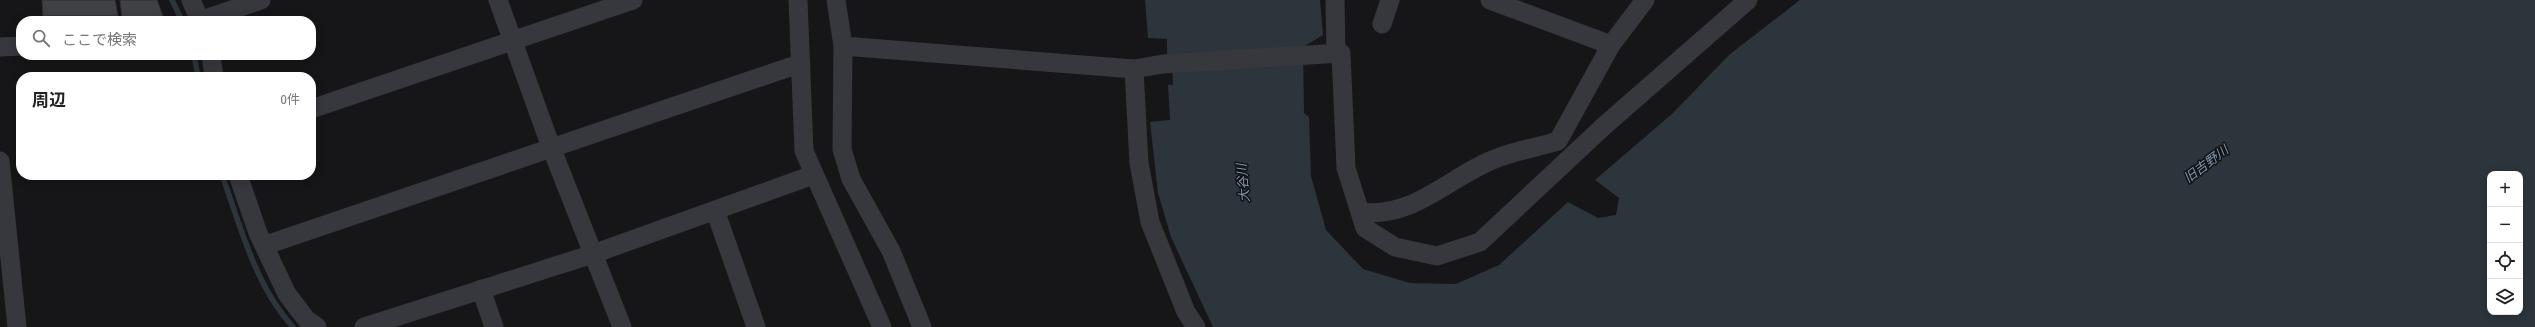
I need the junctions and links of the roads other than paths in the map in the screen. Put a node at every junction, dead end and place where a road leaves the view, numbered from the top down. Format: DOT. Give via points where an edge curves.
graph roads {
  1 [pos="191,0"];
  2 [pos="261,0"];
  3 [pos="498,0"];
  4 [pos="633,0"];
  5 [pos="798,0"];
  6 [pos="836,0"];
  7 [pos="1335,0"];
  8 [pos="1390,0"];
  9 [pos="1490,0"];
  10 [pos="1645,0"];
  11 [pos="1748,0"];
  12 [pos="198,16"];
  13 [pos="215,16"];
  14 [pos="1382,24"];
  15 [pos="512,41"];
  16 [pos="1611,45"];
  17 [pos="16,46"];
  18 [pos="843,46"];
  19 [pos="0,47"];
  20 [pos="1330,53"];
  21 [pos="212,60"];
  22 [pos="801,66"];
  23 [pos="1134,69"];
  24 [pos="213,72"];
  25 [pos="316,107"];
  26 [pos="550,146"];
  27 [pos="0,161"];
  28 [pos="813,175"];
  29 [pos="240,180"];
  30 [pos="715,210"];
  31 [pos="1361,212"];
  32 [pos="266,245"];
  33 [pos="593,254"];
  34 [pos="481,290"];
  35 [pos="17,327"];
  36 [pos="317,327"];
  37 [pos="364,327"];
  38 [pos="494,327"];
  39 [pos="622,327"];
  40 [pos="756,327"];
  41 [pos="882,327"];
  42 [pos="922,327"];
  43 [pos="1196,327"];
  1 -- 12 [label="street"];
  2 -- 13 [label="street"];
  3 -- 15 [label="street"];
  4 -- 15 [label="street"];
  5 -- 22 [label="street"];
  6 -- 18 [label="street"];
  7 -- 20 [label="street"];
  8 -- 14 [label="street"];
  9 -- 16 [label="street"];
  10 -- 16 [label="street"];
  11 -- 31 [label="street" via="1604,126 1480,242 1437,256 1395,247 1365,228"];
  15 -- 25 [label="street"];
  15 -- 26 [label="street"];
  16 -- 31 [label="street" via="1558,141 1499,157 1403,209 1379,214"];
  17 -- 19 [label="street"];
  18 -- 23 [label="street"];
  18 -- 42 [label="street" via="842,149 851,179 891,250"];
  20 -- 23 [label="street" via="1163,64"];
  20 -- 31 [label="street" via="1341,53 1346,168"];
  21 -- 24 [label="street"];
  22 -- 26 [label="street" via="790,67"];
  22 -- 28 [label="street" via="804,151"];
  23 -- 43 [label="street" via="1139,164 1150,222 1186,312"];
  26 -- 32 [label="street"];
  26 -- 33 [label="street"];
  27 -- 35 [label="street"];
  28 -- 30 [label="street"];
  28 -- 41 [label="street"];
  29 -- 32 [label="street" via="258,233"];
  30 -- 33 [label="street"];
  30 -- 40 [label="street"];
  32 -- 36 [label="street" via="287,294 306,319"];
  33 -- 34 [label="street"];
  33 -- 39 [label="street"];
  34 -- 37 [label="street"];
  34 -- 38 [label="street"];
}
